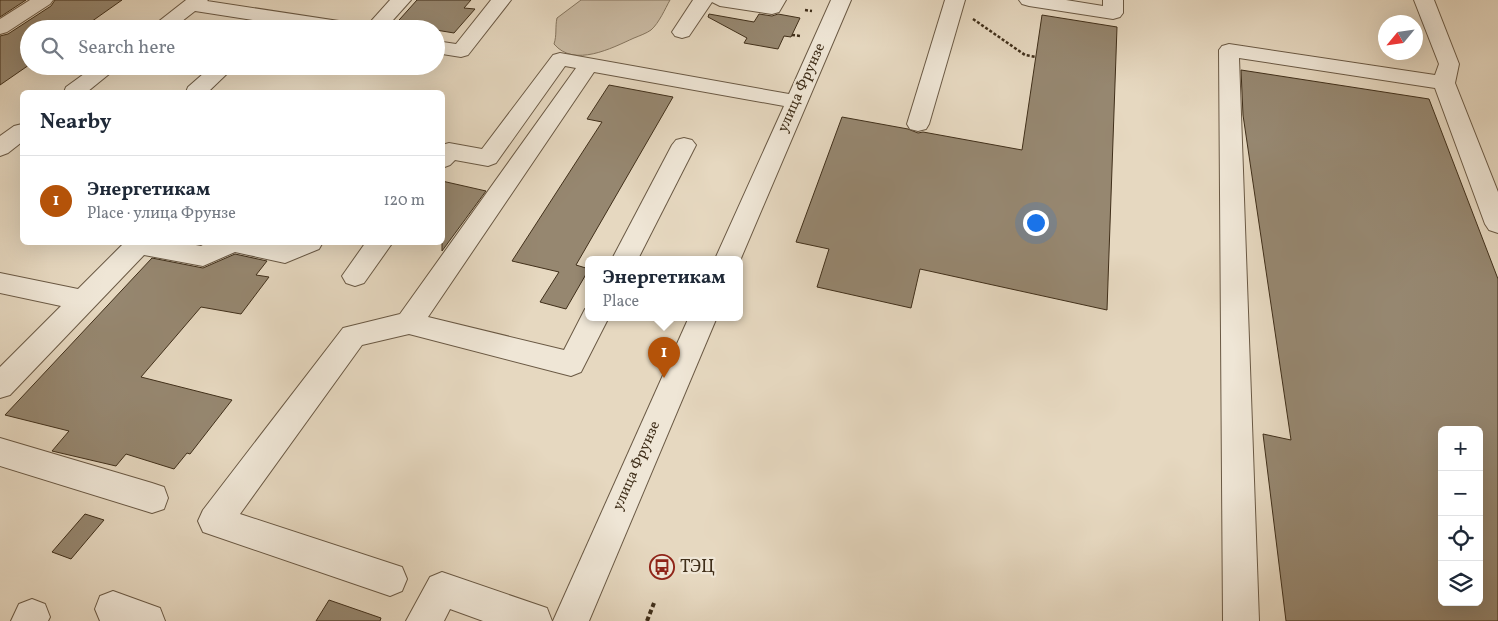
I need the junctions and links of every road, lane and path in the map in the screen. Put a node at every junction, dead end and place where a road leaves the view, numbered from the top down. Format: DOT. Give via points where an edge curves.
graph roads {
  1 [pos="44,0"];
  2 [pos="298,0"];
  3 [pos="401,0"];
  4 [pos="501,0"];
  5 [pos="703,0"];
  6 [pos="720,0"];
  7 [pos="776,0"];
  8 [pos="841,0"];
  9 [pos="1029,0"];
  10 [pos="1113,0"];
  11 [pos="1424,0"];
  12 [pos="195,2"];
  13 [pos="954,3"];
  14 [pos="171,20"];
  15 [pos="261,20"];
  16 [pos="275,20"];
  17 [pos="382,20"];
  18 [pos="0,28"];
  19 [pos="682,32"];
  20 [pos="792,35"];
  21 [pos="801,36"];
  22 [pos="445,48"];
  23 [pos="1036,57"];
  24 [pos="588,64"];
  25 [pos="97,75"];
  26 [pos="215,75"];
  27 [pos="1444,83"];
  28 [pos="77,90"];
  29 [pos="198,90"];
  30 [pos="796,102"];
  31 [pos="918,124"];
  32 [pos="20,133"];
  33 [pos="684,145"];
  34 [pos="0,148"];
  35 [pos="445,156"];
  36 [pos="1498,224"];
  37 [pos="139,245"];
  38 [pos="145,245"];
  39 [pos="227,245"];
  40 [pos="247,245"];
  41 [pos="303,245"];
  42 [pos="378,245"];
  43 [pos="627,256"];
  44 [pos="729,256"];
  45 [pos="355,276"];
  46 [pos="0,283"];
  47 [pos="84,301"];
  48 [pos="593,321"];
  49 [pos="700,321"];
  50 [pos="409,323"];
  51 [pos="0,386"];
  52 [pos="0,452"];
  53 [pos="152,498"];
  54 [pos="390,579"];
  55 [pos="654,603"];
  56 [pos="113,609"];
  57 [pos="577,619"];
  58 [pos="147,621"];
  59 [pos="424,621"];
  60 [pos="534,621"];
  61 [pos="647,621"];
  62 [pos="1241,621"];
  1 -- 18 [label="street"];
  2 -- 16 [label="street"];
  3 -- 17 [label="street"];
  4 -- 22 [label="street" via="461,51"];
  5 -- 19 [label="street"];
  6 -- 7 [label="street" via="772,8"];
  8 -- 30 [label="street, улица Фрунзе"];
  9 -- 10 [label="street" via="1113,14"];
  11 -- 27 [label="street" via="1449,64"];
  12 -- 14 [label="street"];
  12 -- 15 [label="street"];
  13 -- 23 [label="path" via="1025,55"];
  13 -- 31 [label="street"];
  20 -- 21 [label="path"];
  24 -- 30 [label="street"];
  24 -- 35 [label="street" via="560,59 488,158 449,150"];
  24 -- 50 [label="street"];
  25 -- 28 [label="street"];
  26 -- 29 [label="street"];
  27 -- 36 [label="street"];
  27 -- 62 [label="street" via="1229,50"];
  30 -- 44 [label="street, улица Фрунзе"];
  32 -- 34 [label="street"];
  33 -- 43 [label="street"];
  37 -- 47 [label="street"];
  38 -- 39 [label="street" via="203,256"];
  40 -- 41 [label="street" via="285,253"];
  42 -- 45 [label="street"];
  46 -- 47 [label="street"];
  47 -- 51 [label="street"];
  48 -- 50 [label="street" via="571,364"];
  49 -- 57 [label="street, улица Фрунзе"];
  50 -- 54 [label="street" via="353,336 216,521"];
  52 -- 53 [label="street"];
  55 -- 61 [label="path"];
  56 -- 58 [label="street"];
  59 -- 60 [label="street" via="442,589"];
}
